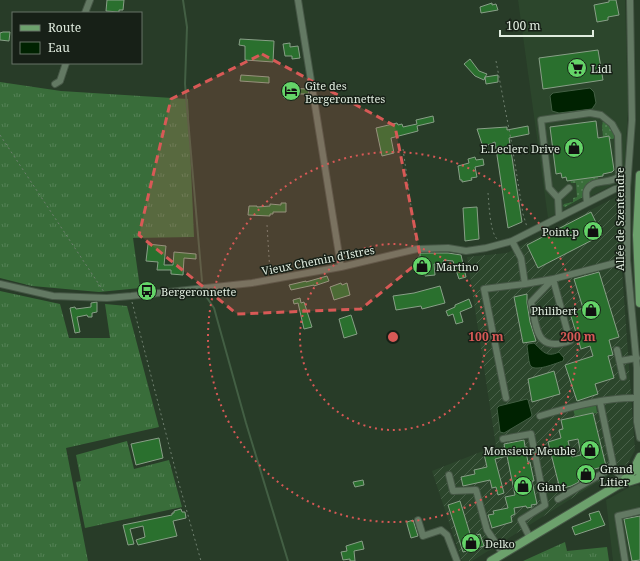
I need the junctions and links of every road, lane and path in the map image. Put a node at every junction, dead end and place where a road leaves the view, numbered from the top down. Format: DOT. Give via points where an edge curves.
graph roads {
  1 [pos="90,0"];
  2 [pos="298,0"];
  3 [pos="630,0"];
  4 [pos="85,12"];
  5 [pos="496,61"];
  6 [pos="66,64"];
  7 [pos="55,84"];
  8 [pos="0,135"];
  9 [pos="403,148"];
  10 [pos="640,175"];
  11 [pos="569,188"];
  12 [pos="627,188"];
  13 [pos="488,193"];
  14 [pos="558,198"];
  15 [pos="587,203"];
  16 [pos="559,217"];
  17 [pos="267,225"];
  18 [pos="530,232"];
  19 [pos="512,242"];
  20 [pos="502,244"];
  21 [pos="417,249"];
  22 [pos="627,260"];
  23 [pos="341,267"];
  24 [pos="553,279"];
  25 [pos="271,280"];
  26 [pos="0,284"];
  27 [pos="525,284"];
  28 [pos="131,296"];
  29 [pos="107,298"];
  30 [pos="640,303"];
  31 [pos="617,350"];
  32 [pos="636,358"];
  33 [pos="620,361"];
  34 [pos="623,377"];
  35 [pos="506,398"];
  36 [pos="637,398"];
  37 [pos="600,402"];
  38 [pos="540,416"];
  39 [pos="640,438"];
  40 [pos="504,440"];
  41 [pos="640,457"];
  42 [pos="612,466"];
  43 [pos="639,471"];
  44 [pos="450,475"];
  45 [pos="640,478"];
  46 [pos="621,483"];
  47 [pos="558,499"];
  48 [pos="640,512"];
  49 [pos="418,520"];
  50 [pos="530,538"];
  51 [pos="503,554"];
  52 [pos="201,561"];
  53 [pos="456,561"];
  54 [pos="491,561"];
  55 [pos="625,561"];
  1 -- 4 [label="street"];
  2 -- 23 [label="street"];
  3 -- 12 [label="street, Allée de Szentendre" via="632,120"];
  5 -- 18 [label="path" via="523,214"];
  6 -- 7 [label="street" via="60,81"];
  8 -- 29 [label="path"];
  9 -- 21 [label="path"];
  10 -- 30 [label="main road" via="637,235"];
  11 -- 14 [label="street"];
  12 -- 15 [label="street, Vieux Chemin d'Istres" via="615,189"];
  12 -- 22 [label="street, Allée de Szentendre"];
  13 -- 20 [label="path" via="495,237"];
  14 -- 15 [label="street" via="549,188 541,120 595,113 612,124 618,135 619,176 612,181 590,186 586,192"];
  14 -- 16 [label="street"];
  15 -- 16 [label="street, Vieux Chemin d'Istres"];
  16 -- 18 [label="street, Vieux Chemin d'Istres"];
  17 -- 25 [label="path"];
  18 -- 19 [label="street, Vieux Chemin d'Istres"];
  19 -- 20 [label="street, Vieux Chemin d'Istres"];
  19 -- 27 [label="street" via="521,258"];
  20 -- 21 [label="street, Vieux Chemin d'Istres" via="466,250"];
  21 -- 23 [label="street, Vieux Chemin d'Istres"];
  22 -- 24 [label="street"];
  22 -- 32 [label="street, Allée de Szentendre"];
  23 -- 25 [label="street, Vieux Chemin d'Istres"];
  24 -- 24 [label="street" via="531,302 538,333 551,345 570,341"];
  24 -- 27 [label="street"];
  25 -- 28 [label="street, Vieux Chemin d'Istres"];
  26 -- 29 [label="street, Vieux Chemin d'Istres" via="54,296"];
  27 -- 35 [label="street" via="484,289"];
  28 -- 29 [label="street, Vieux Chemin d'Istres"];
  28 -- 52 [label="path"];
  31 -- 33 [label="street"];
  32 -- 33 [label="street"];
  32 -- 36 [label="street, Allée de Szentendre"];
  33 -- 34 [label="street"];
  36 -- 37 [label="street"];
  36 -- 39 [label="street, Allée de Szentendre"];
  37 -- 38 [label="street"];
  37 -- 42 [label="street"];
  40 -- 50 [label="street" via="531,434 545,505 521,520"];
  41 -- 43 [label="main road"];
  42 -- 46 [label="street"];
  42 -- 47 [label="street"];
  43 -- 46 [label="main road"];
  44 -- 51 [label="street" via="453,491 476,490 487,530"];
  45 -- 46 [label="main road"];
  46 -- 50 [label="main road"];
  48 -- 55 [label="street" via="618,516"];
  49 -- 53 [label="street" via="423,536 441,530 447,535"];
  50 -- 51 [label="main road"];
  51 -- 54 [label="main road"];
}
